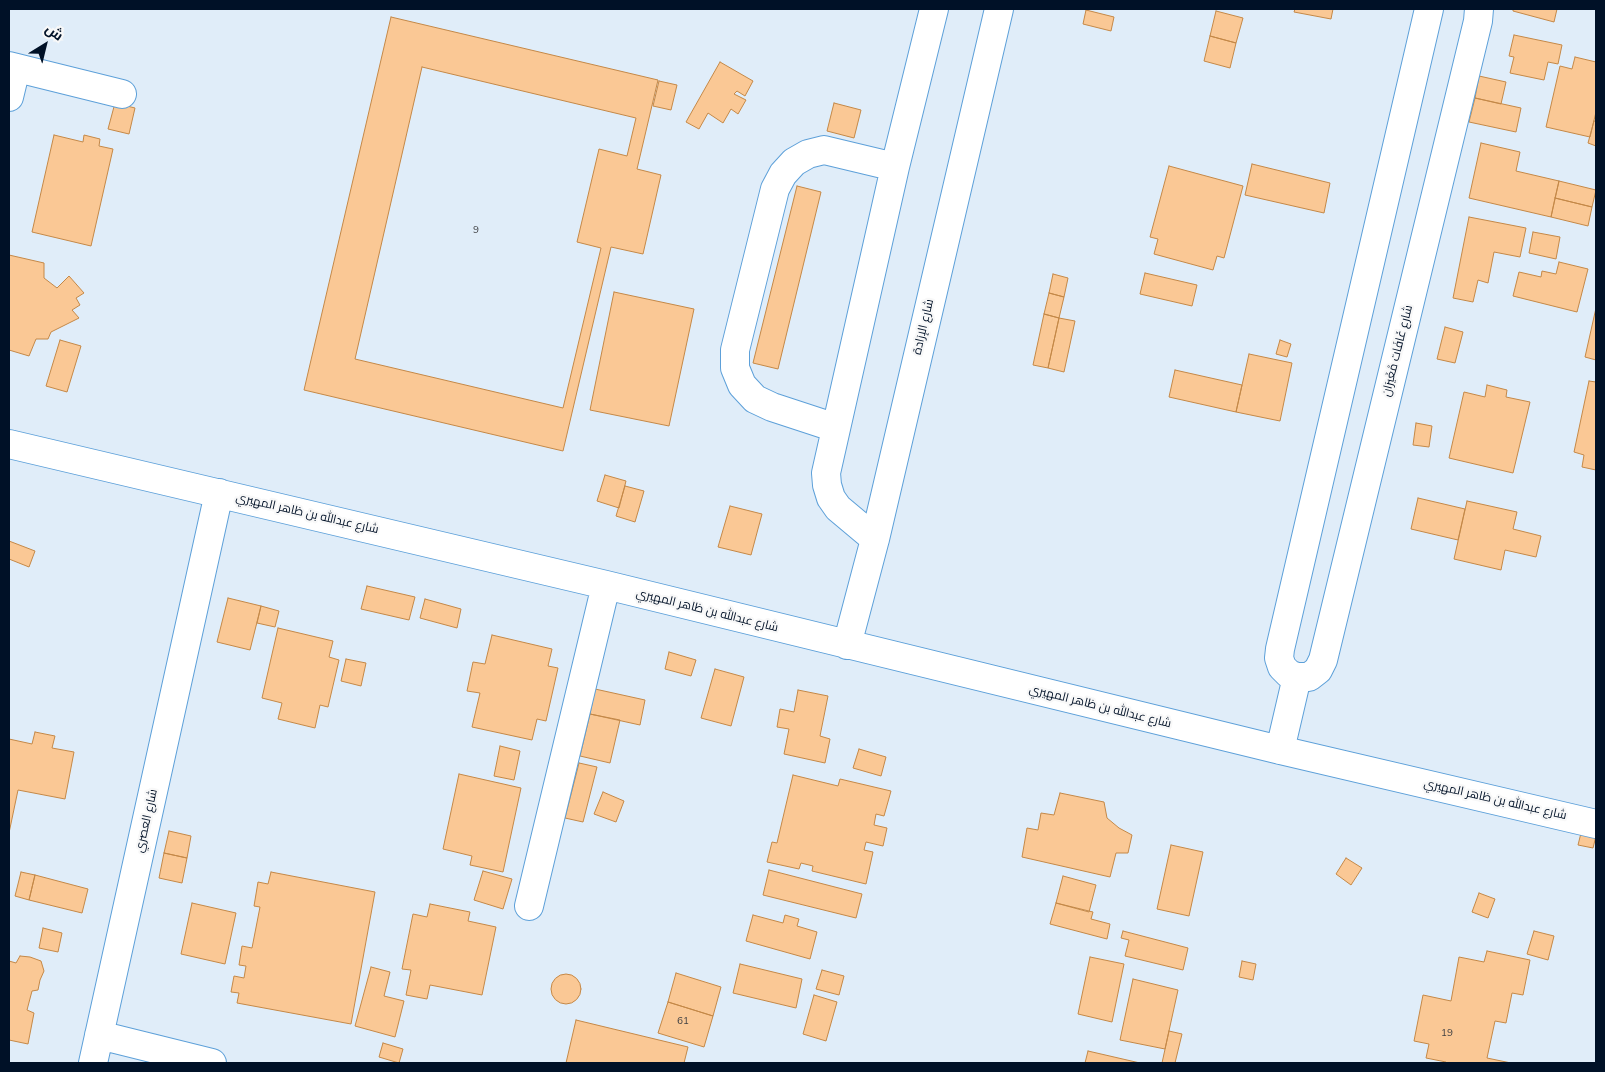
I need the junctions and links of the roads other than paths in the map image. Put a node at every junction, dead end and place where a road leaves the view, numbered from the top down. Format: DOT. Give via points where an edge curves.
graph roads {
  1 [pos="934,9"];
  2 [pos="999,9"];
  3 [pos="1429,9"];
  4 [pos="1479,9"];
  5 [pos="12,67"];
  6 [pos="122,94"];
  7 [pos="9,97"];
  8 [pos="895,167"];
  9 [pos="836,428"];
  10 [pos="9,444"];
  11 [pos="219,493"];
  12 [pos="874,539"];
  13 [pos="606,585"];
  14 [pos="847,646"];
  15 [pos="1297,677"];
  16 [pos="1280,750"];
  17 [pos="1596,824"];
  18 [pos="529,906"];
  19 [pos="99,1035"];
  20 [pos="93,1063"];
  21 [pos="212,1063"];
  1 -- 8 [label="street"];
  2 -- 12 [label="street, شارع الإرَادة"];
  3 -- 15 [label="street" via="1280,649 1282,667"];
  4 -- 15 [label="street, شارع غَافَات مْغَيرَان" via="1323,660 1309,677"];
  5 -- 6 [label="street"];
  5 -- 7 [label="street"];
  8 -- 9 [label="street"];
  8 -- 9 [label="street" via="824,150 794,162 783,174 775,189 735,350 735,368 742,386 755,399"];
  9 -- 12 [label="street" via="826,473 831,498 847,517"];
  10 -- 11 [label="street, شارع عبدالله بن ظاهر المهيري"];
  11 -- 13 [label="street, شارع عبدالله بن ظاهر المهيري"];
  11 -- 19 [label="street, شارع العصري"];
  12 -- 14 [label="street, شارع الإرَادة"];
  13 -- 14 [label="street, شارع عبدالله بن ظاهر المهيري"];
  13 -- 18 [label="street"];
  14 -- 16 [label="street, شارع عبدالله بن ظاهر المهيري"];
  15 -- 16 [label="street"];
  16 -- 17 [label="street, شارع عبدالله بن ظاهر المهيري"];
  19 -- 20 [label="street, شارع العصري"];
  19 -- 21 [label="street"];
}
